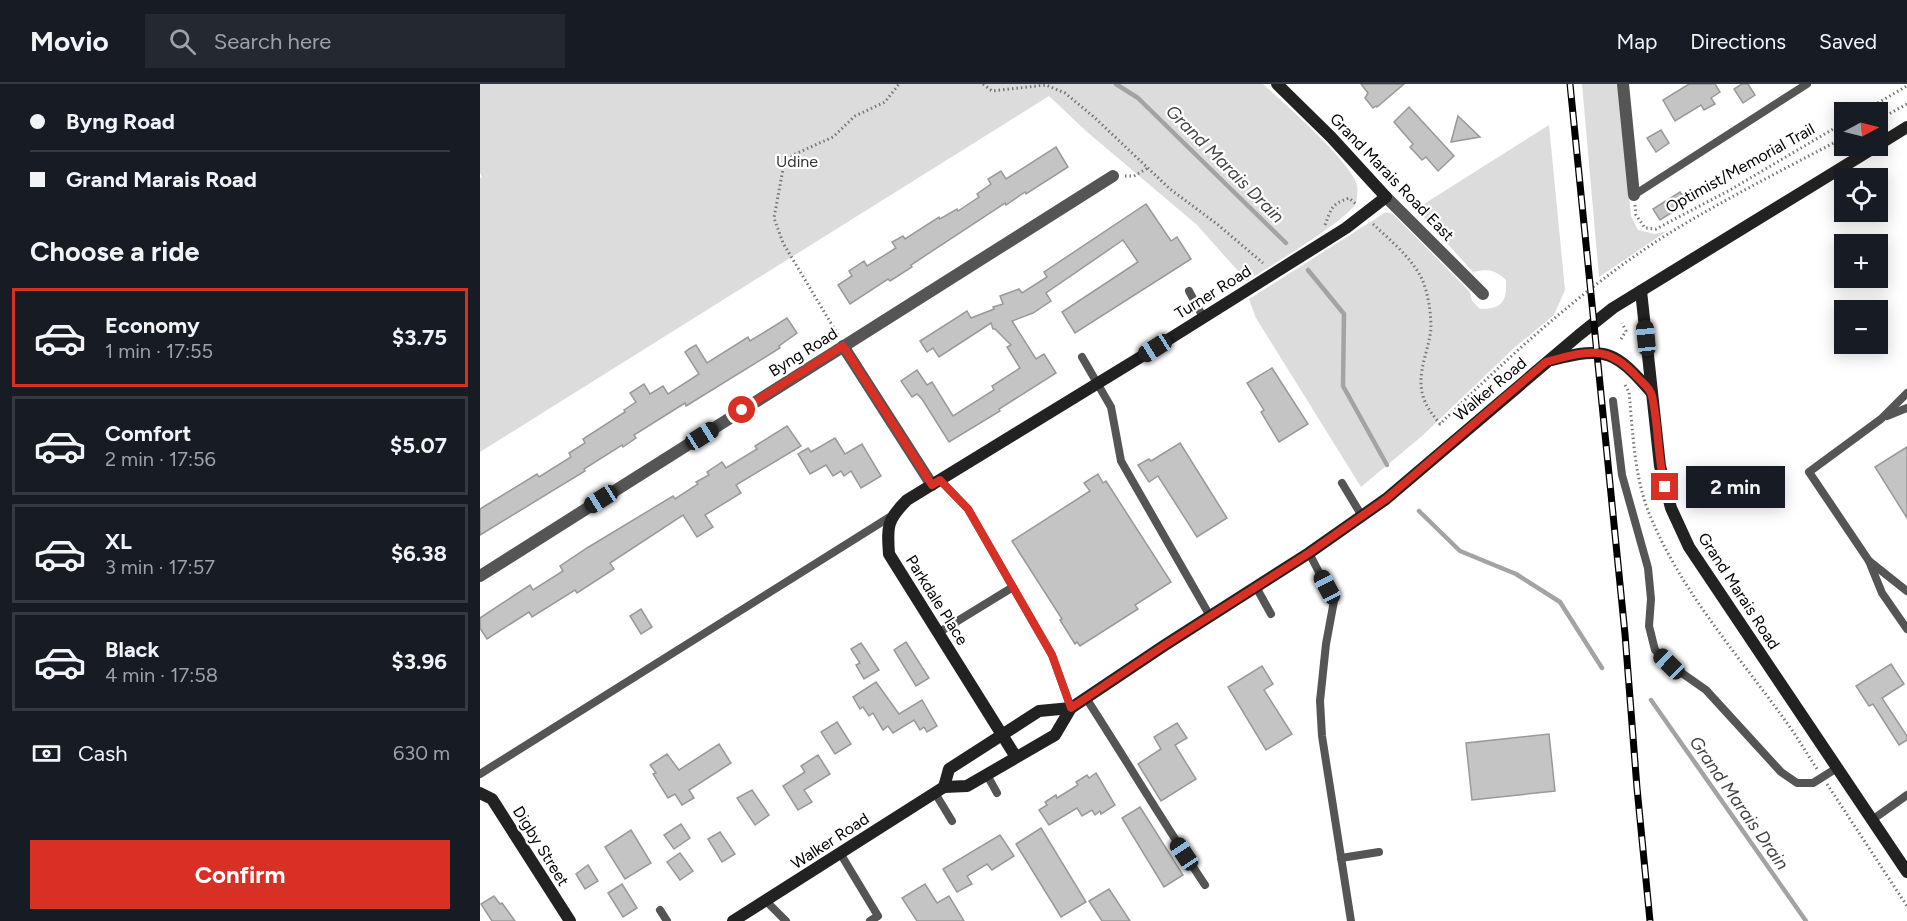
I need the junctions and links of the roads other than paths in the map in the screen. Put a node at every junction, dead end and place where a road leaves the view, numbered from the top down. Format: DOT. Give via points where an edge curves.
graph roads {
  1 [pos="1278,84"];
  2 [pos="1623,84"];
  3 [pos="1807,84"];
  4 [pos="1907,127"];
  5 [pos="1888,138"];
  6 [pos="1859,156"];
  7 [pos="1113,176"];
  8 [pos="1634,195"];
  9 [pos="1386,197"];
  10 [pos="1189,291"];
  11 [pos="1641,291"];
  12 [pos="1483,294"];
  13 [pos="1203,317"];
  14 [pos="843,346"];
  15 [pos="1082,357"];
  16 [pos="1546,362"];
  17 [pos="1097,384"];
  18 [pos="1652,393"];
  19 [pos="1907,393"];
  20 [pos="1613,401"];
  21 [pos="1907,408"];
  22 [pos="1881,419"];
  23 [pos="936,482"];
  24 [pos="1342,483"];
  25 [pos="893,514"];
  26 [pos="1362,516"];
  27 [pos="1309,553"];
  28 [pos="1869,561"];
  29 [pos="480,576"];
  30 [pos="1013,587"];
  31 [pos="1256,587"];
  32 [pos="1907,591"];
  33 [pos="1271,614"];
  34 [pos="1210,616"];
  35 [pos="1907,629"];
  36 [pos="938,633"];
  37 [pos="1086,698"];
  38 [pos="1071,708"];
  39 [pos="1002,735"];
  40 [pos="1016,757"];
  41 [pos="1837,768"];
  42 [pos="480,774"];
  43 [pos="987,775"];
  44 [pos="939,790"];
  45 [pos="480,793"];
  46 [pos="997,793"];
  47 [pos="1907,795"];
  48 [pos="1872,820"];
  49 [pos="952,821"];
  50 [pos="1379,852"];
  51 [pos="840,853"];
  52 [pos="1341,858"];
  53 [pos="1907,872"];
  54 [pos="1205,885"];
  55 [pos="766,901"];
  56 [pos="660,910"];
  57 [pos="570,921"];
  58 [pos="667,921"];
  59 [pos="734,921"];
  60 [pos="786,921"];
  61 [pos="870,921"];
  62 [pos="1351,921"];
  1 -- 9 [label="street, Grand Marais Road East"];
  2 -- 8 [label="street"];
  3 -- 8 [label="lane"];
  4 -- 5 [label="street, Walker Road"];
  6 -- 11 [label="street, Walker Road"];
  7 -- 14 [label="street, Byng Road"];
  9 -- 12 [label="street, Grand Marais Road East"];
  9 -- 13 [label="street, Turner Road" via="1346,228"];
  10 -- 13 [label="lane"];
  11 -- 16 [label="street, Walker Road" via="1613,308"];
  11 -- 18 [label="street, Grand Marais Road"];
  13 -- 17 [label="street, Turner Road"];
  14 -- 23 [label="street"];
  14 -- 29 [label="street, Byng Road"];
  15 -- 17 [label="lane"];
  16 -- 18 [label="street" via="1580,353 1614,357"];
  16 -- 26 [label="street, Walker Road"];
  17 -- 23 [label="street, Turner Road"];
  17 -- 34 [label="lane" via="1111,407 1122,461"];
  18 -- 41 [label="street, Grand Marais Road" via="1660,466 1671,508 1689,547"];
  19 -- 22 [label="lane"];
  20 -- 41 [label="lane" via="1622,475 1648,568 1649,626 1655,650 1706,690 1781,772 1797,783 1813,783"];
  21 -- 22 [label="lane"];
  22 -- 28 [label="lane" via="1809,472"];
  23 -- 25 [label="street"];
  23 -- 30 [label="lane" via="968,509"];
  24 -- 26 [label="lane"];
  25 -- 36 [label="street, Parkdale Place" via="887,534 889,554"];
  25 -- 42 [label="lane"];
  26 -- 27 [label="street, Walker Road"];
  27 -- 31 [label="street, Walker Road"];
  27 -- 52 [label="lane" via="1334,601 1320,701"];
  28 -- 32 [label="lane"];
  28 -- 35 [label="lane" via="1882,593"];
  30 -- 36 [label="lane"];
  30 -- 38 [label="lane" via="1052,655"];
  31 -- 33 [label="lane"];
  31 -- 34 [label="street, Walker Road"];
  34 -- 37 [label="street, Walker Road"];
  36 -- 39 [label="street, Parkdale Place"];
  37 -- 38 [label="street, Walker Road"];
  37 -- 54 [label="lane"];
  38 -- 39 [label="street, Walker Road" via="1039,711"];
  38 -- 40 [label="street, Walker Road" via="1055,735"];
  39 -- 40 [label="street, Parkdale Place"];
  39 -- 44 [label="street, Walker Road" via="949,769"];
  40 -- 43 [label="street, Walker Road"];
  41 -- 48 [label="street, Grand Marais Road"];
  43 -- 44 [label="street, Walker Road" via="968,786"];
  43 -- 46 [label="lane"];
  44 -- 49 [label="lane"];
  44 -- 51 [label="street, Walker Road"];
  45 -- 57 [label="street, Digby Street" via="492,799"];
  47 -- 48 [label="lane"];
  48 -- 53 [label="street, Grand Marais Road"];
  50 -- 52 [label="lane"];
  51 -- 55 [label="street, Walker Road"];
  51 -- 61 [label="lane" via="878,916"];
  52 -- 62 [label="lane"];
  55 -- 59 [label="street, Walker Road"];
  55 -- 60 [label="lane"];
  56 -- 58 [label="lane"];
}
